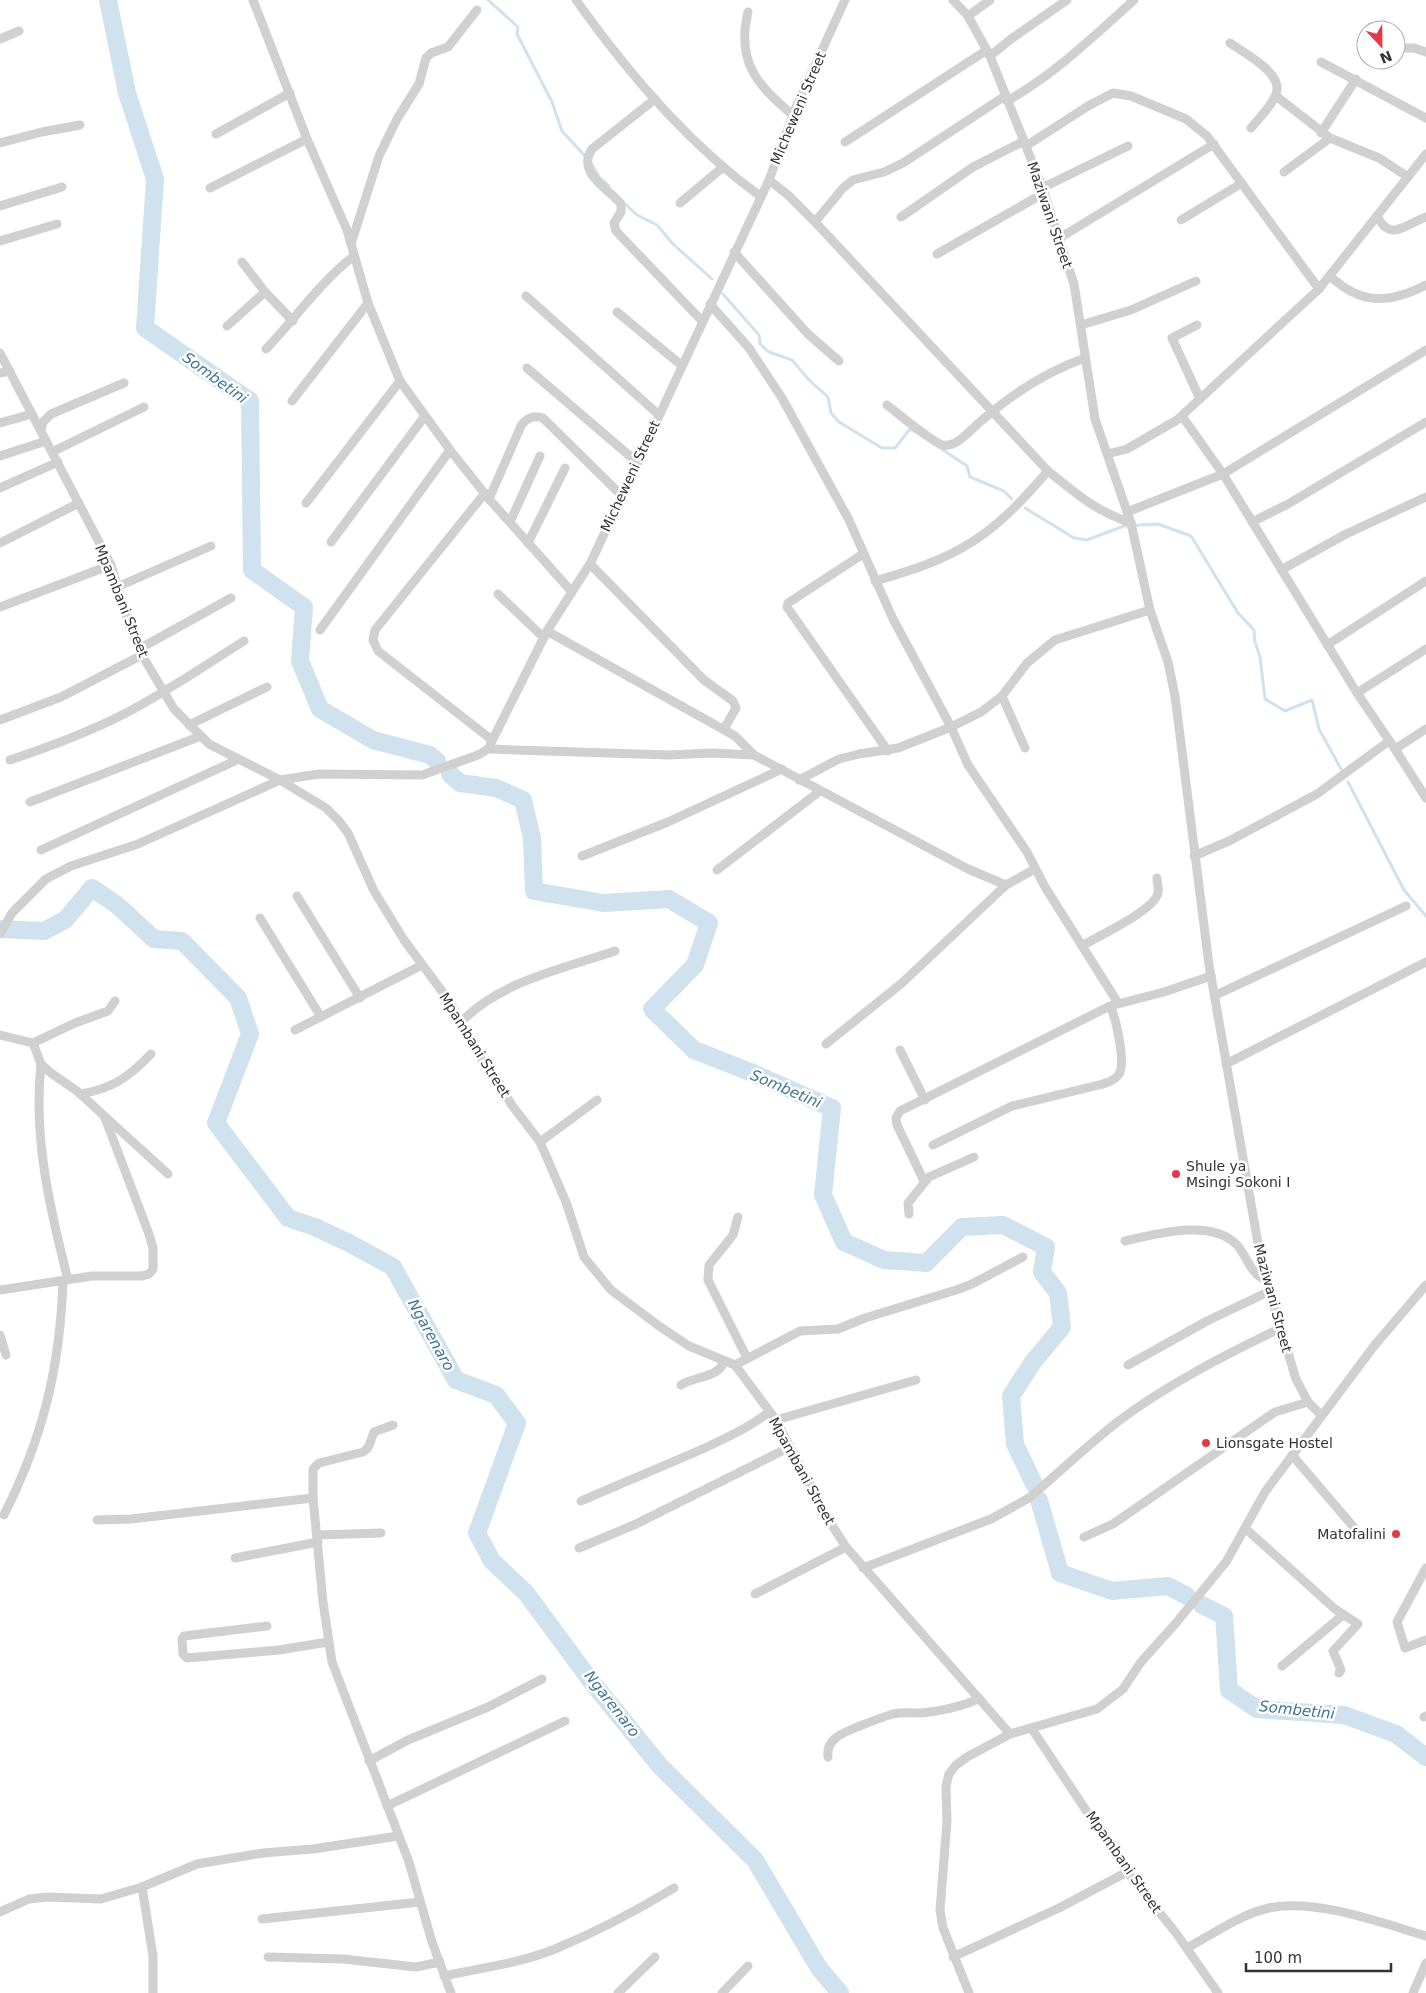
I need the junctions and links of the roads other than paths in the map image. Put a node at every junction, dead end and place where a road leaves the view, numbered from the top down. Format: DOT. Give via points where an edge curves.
graph roads {
  1 [pos="253,0"];
  2 [pos="576,0"];
  3 [pos="845,0"];
  4 [pos="953,0"];
  5 [pos="990,0"];
  6 [pos="1067,0"];
  7 [pos="1134,0"];
  8 [pos="960,3"];
  9 [pos="477,10"];
  10 [pos="748,12"];
  11 [pos="968,16"];
  12 [pos="19,31"];
  13 [pos="0,39"];
  14 [pos="1230,43"];
  15 [pos="1406,48"];
  16 [pos="1426,52"];
  17 [pos="988,53"];
  18 [pos="1321,62"];
  19 [pos="1356,79"];
  20 [pos="290,93"];
  21 [pos="1276,96"];
  22 [pos="655,99"];
  23 [pos="1006,99"];
  24 [pos="793,115"];
  25 [pos="1426,118"];
  26 [pos="80,125"];
  27 [pos="1251,128"];
  28 [pos="1321,132"];
  29 [pos="216,134"];
  30 [pos="1330,138"];
  31 [pos="307,139"];
  32 [pos="845,142"];
  33 [pos="0,143"];
  34 [pos="1025,143"];
  35 [pos="1214,144"];
  36 [pos="1128,146"];
  37 [pos="1426,154"];
  38 [pos="722,168"];
  39 [pos="1284,172"];
  40 [pos="1408,178"];
  41 [pos="768,180"];
  42 [pos="1242,183"];
  43 [pos="62,187"];
  44 [pos="210,188"];
  45 [pos="1043,190"];
  46 [pos="760,196"];
  47 [pos="680,203"];
  48 [pos="0,206"];
  49 [pos="901,216"];
  50 [pos="1377,216"];
  51 [pos="1426,218"];
  52 [pos="1181,220"];
  53 [pos="815,222"];
  54 [pos="57,224"];
  55 [pos="1058,239"];
  56 [pos="0,241"];
  57 [pos="351,244"];
  58 [pos="734,252"];
  59 [pos="937,254"];
  60 [pos="354,256"];
  61 [pos="242,262"];
  62 [pos="1330,276"];
  63 [pos="1196,281"];
  64 [pos="1426,285"];
  65 [pos="1319,289"];
  66 [pos="265,292"];
  67 [pos="526,296"];
  68 [pos="368,303"];
  69 [pos="710,304"];
  70 [pos="617,312"];
  71 [pos="293,321"];
  72 [pos="702,321"];
  73 [pos="1081,325"];
  74 [pos="1197,325"];
  75 [pos="227,326"];
  76 [pos="266,349"];
  77 [pos="1426,350"];
  78 [pos="0,353"];
  79 [pos="1085,358"];
  80 [pos="839,361"];
  81 [pos="681,365"];
  82 [pos="527,368"];
  83 [pos="10,371"];
  84 [pos="0,373"];
  85 [pos="400,381"];
  86 [pos="124,383"];
  87 [pos="1200,399"];
  88 [pos="292,401"];
  89 [pos="887,405"];
  90 [pos="144,407"];
  91 [pos="992,412"];
  92 [pos="32,414"];
  93 [pos="659,415"];
  94 [pos="1182,416"];
  95 [pos="424,417"];
  96 [pos="1426,422"];
  97 [pos="0,423"];
  98 [pos="40,430"];
  99 [pos="46,441"];
  100 [pos="450,450"];
  101 [pos="1105,450"];
  102 [pos="52,452"];
  103 [pos="0,456"];
  104 [pos="540,456"];
  105 [pos="58,462"];
  106 [pos="638,463"];
  107 [pos="566,468"];
  108 [pos="1048,471"];
  109 [pos="1223,474"];
  110 [pos="0,488"];
  111 [pos="487,496"];
  112 [pos="621,496"];
  113 [pos="1426,497"];
  114 [pos="80,503"];
  115 [pos="306,503"];
  116 [pos="1127,512"];
  117 [pos="510,522"];
  118 [pos="1252,522"];
  119 [pos="1132,526"];
  120 [pos="331,542"];
  121 [pos="0,543"];
  122 [pos="528,543"];
  123 [pos="211,546"];
  124 [pos="863,554"];
  125 [pos="590,564"];
  126 [pos="110,565"];
  127 [pos="1281,570"];
  128 [pos="875,581"];
  129 [pos="1426,581"];
  130 [pos="117,587"];
  131 [pos="572,592"];
  132 [pos="498,594"];
  133 [pos="231,598"];
  134 [pos="0,607"];
  135 [pos="1150,610"];
  136 [pos="320,630"];
  137 [pos="546,634"];
  138 [pos="244,641"];
  139 [pos="1327,645"];
  140 [pos="1426,649"];
  141 [pos="141,652"];
  142 [pos="267,686"];
  143 [pos="162,693"];
  144 [pos="1356,694"];
  145 [pos="1002,696"];
  146 [pos="0,720"];
  147 [pos="189,726"];
  148 [pos="951,726"];
  149 [pos="724,729"];
  150 [pos="1426,729"];
  151 [pos="201,736"];
  152 [pos="492,740"];
  153 [pos="1389,741"];
  154 [pos="1025,748"];
  155 [pos="488,749"];
  156 [pos="1396,749"];
  157 [pos="888,751"];
  158 [pos="754,755"];
  159 [pos="10,760"];
  160 [pos="237,760"];
  161 [pos="782,769"];
  162 [pos="280,780"];
  163 [pos="799,780"];
  164 [pos="820,791"];
  165 [pos="1426,798"];
  166 [pos="30,802"];
  167 [pos="41,850"];
  168 [pos="582,856"];
  169 [pos="1194,856"];
  170 [pos="1035,869"];
  171 [pos="717,870"];
  172 [pos="1157,878"];
  173 [pos="1006,885"];
  174 [pos="297,896"];
  175 [pos="1406,906"];
  176 [pos="260,918"];
  177 [pos="0,934"];
  178 [pos="1082,946"];
  179 [pos="615,951"];
  180 [pos="1426,962"];
  181 [pos="422,965"];
  182 [pos="1212,976"];
  183 [pos="1216,995"];
  184 [pos="360,998"];
  185 [pos="115,1001"];
  186 [pos="1114,1005"];
  187 [pos="321,1017"];
  188 [pos="461,1022"];
  189 [pos="295,1030"];
  190 [pos="0,1035"];
  191 [pos="34,1043"];
  192 [pos="826,1044"];
  193 [pos="900,1050"];
  194 [pos="151,1054"];
  195 [pos="41,1064"];
  196 [pos="1226,1064"];
  197 [pos="80,1094"];
  198 [pos="596,1100"];
  199 [pos="925,1100"];
  200 [pos="105,1118"];
  201 [pos="540,1142"];
  202 [pos="933,1145"];
  203 [pos="974,1157"];
  204 [pos="168,1174"];
  205 [pos="924,1181"];
  206 [pos="909,1214"];
  207 [pos="738,1217"];
  208 [pos="1125,1241"];
  209 [pos="1023,1257"];
  210 [pos="66,1280"];
  211 [pos="1266,1280"];
  212 [pos="1426,1285"];
  213 [pos="0,1290"];
  214 [pos="1270,1291"];
  215 [pos="1281,1328"];
  216 [pos="0,1335"];
  217 [pos="6,1355"];
  218 [pos="747,1358"];
  219 [pos="724,1361"];
  220 [pos="735,1365"];
  221 [pos="1128,1365"];
  222 [pos="916,1380"];
  223 [pos="681,1385"];
  224 [pos="1308,1402"];
  225 [pos="769,1412"];
  226 [pos="1320,1415"];
  227 [pos="776,1420"];
  228 [pos="393,1425"];
  229 [pos="790,1446"];
  230 [pos="1292,1455"];
  231 [pos="314,1498"];
  232 [pos="581,1500"];
  233 [pos="4,1515"];
  234 [pos="97,1520"];
  235 [pos="1246,1529"];
  236 [pos="1357,1532"];
  237 [pos="381,1533"];
  238 [pos="1084,1537"];
  239 [pos="317,1539"];
  240 [pos="846,1547"];
  241 [pos="579,1548"];
  242 [pos="235,1558"];
  243 [pos="863,1568"];
  244 [pos="1426,1568"];
  245 [pos="755,1594"];
  246 [pos="1343,1615"];
  247 [pos="267,1626"];
  248 [pos="1426,1640"];
  249 [pos="328,1642"];
  250 [pos="1282,1666"];
  251 [pos="1339,1673"];
  252 [pos="542,1679"];
  253 [pos="979,1698"];
  254 [pos="565,1721"];
  255 [pos="1032,1729"];
  256 [pos="1010,1734"];
  257 [pos="828,1757"];
  258 [pos="368,1761"];
  259 [pos="386,1806"];
  260 [pos="398,1836"];
  261 [pos="1127,1872"];
  262 [pos="142,1887"];
  263 [pos="674,1888"];
  264 [pos="420,1902"];
  265 [pos="0,1912"];
  266 [pos="262,1919"];
  267 [pos="1426,1936"];
  268 [pos="1187,1948"];
  269 [pos="268,1957"];
  270 [pos="655,1957"];
  271 [pos="953,1957"];
  272 [pos="440,1962"];
  273 [pos="1426,1963"];
  274 [pos="748,1966"];
  275 [pos="444,1976"];
  276 [pos="153,1993"];
  277 [pos="451,1993"];
  278 [pos="618,1993"];
  279 [pos="722,1993"];
  280 [pos="969,1993"];
  281 [pos="1218,1993"];
  282 [pos="1412,1993"];
  1 -- 20 [label="street"];
  2 -- 22 [label="street" via="607,44"];
  3 -- 24 [label="street, Micheweni Street"];
  4 -- 8 [label="street, Maziwani Street"];
  5 -- 11 [label="street"];
  6 -- 17 [label="street"];
  7 -- 23 [label="street" via="1072,57 1029,89"];
  8 -- 11 [label="street, Maziwani Street"];
  9 -- 57 [label="street" via="448,47 426,58 419,84 379,156"];
  10 -- 24 [label="street" via="744,40 750,68 767,93"];
  11 -- 17 [label="street, Maziwani Street"];
  12 -- 13 [label="street"];
  14 -- 21 [label="street" via="1268,69 1275,80"];
  15 -- 16 [label="street"];
  17 -- 23 [label="street, Maziwani Street"];
  17 -- 32 [label="street"];
  18 -- 19 [label="street"];
  19 -- 25 [label="street"];
  19 -- 28 [label="street"];
  20 -- 29 [label="street"];
  20 -- 31 [label="street"];
  21 -- 27 [label="street"];
  21 -- 28 [label="street"];
  22 -- 38 [label="street"];
  22 -- 72 [label="street" via="588,158 589,172 621,204 621,212 614,223 616,231"];
  23 -- 34 [label="street, Maziwani Street"];
  23 -- 53 [label="street" via="903,163 848,183"];
  24 -- 41 [label="street, Micheweni Street"];
  26 -- 33 [label="street"];
  28 -- 30 [label="street"];
  30 -- 39 [label="street"];
  30 -- 40 [label="street" via="1379,158"];
  31 -- 44 [label="street"];
  31 -- 57 [label="street"];
  34 -- 35 [label="street" via="1113,93 1131,96 1186,119"];
  34 -- 45 [label="street, Maziwani Street"];
  34 -- 49 [label="street" via="973,167"];
  35 -- 42 [label="street"];
  35 -- 55 [label="street"];
  36 -- 45 [label="street"];
  37 -- 40 [label="street"];
  38 -- 46 [label="street"];
  38 -- 47 [label="street"];
  40 -- 50 [label="street"];
  41 -- 46 [label="street, Micheweni Street"];
  41 -- 53 [label="street"];
  42 -- 52 [label="street"];
  42 -- 65 [label="street"];
  43 -- 48 [label="street"];
  45 -- 55 [label="street, Maziwani Street"];
  45 -- 59 [label="street"];
  46 -- 58 [label="street, Micheweni Street"];
  50 -- 51 [label="street" via="1391,231"];
  50 -- 62 [label="street"];
  53 -- 91 [label="street"];
  54 -- 56 [label="street"];
  55 -- 73 [label="street, Maziwani Street" via="1074,284"];
  57 -- 60 [label="street"];
  58 -- 69 [label="street, Micheweni Street"];
  58 -- 80 [label="street" via="808,334"];
  60 -- 68 [label="street"];
  60 -- 71 [label="street" via="322,284"];
  61 -- 66 [label="street"];
  62 -- 64 [label="street" via="1344,288 1369,298 1403,296"];
  62 -- 65 [label="street"];
  63 -- 73 [label="street" via="1131,310"];
  65 -- 87 [label="street"];
  66 -- 71 [label="street"];
  66 -- 75 [label="street"];
  67 -- 93 [label="street"];
  68 -- 85 [label="street"];
  68 -- 88 [label="street"];
  69 -- 72 [label="street, Micheweni Street"];
  69 -- 124 [label="street" via="749,348 782,398 849,520"];
  70 -- 81 [label="street"];
  71 -- 76 [label="street"];
  72 -- 81 [label="street, Micheweni Street"];
  73 -- 79 [label="street, Maziwani Street"];
  74 -- 87 [label="street" via="1172,338"];
  77 -- 109 [label="street"];
  78 -- 83 [label="street, Mpambani Street"];
  79 -- 91 [label="street" via="1040,377"];
  79 -- 101 [label="street, Maziwani Street" via="1095,420"];
  81 -- 93 [label="street, Micheweni Street"];
  82 -- 106 [label="street"];
  83 -- 84 [label="street"];
  83 -- 92 [label="street, Mpambani Street"];
  85 -- 95 [label="street"];
  85 -- 115 [label="street"];
  86 -- 98 [label="street" via="51,414"];
  87 -- 94 [label="street"];
  89 -- 91 [label="street" via="945,446 957,441"];
  90 -- 102 [label="street"];
  91 -- 108 [label="street"];
  92 -- 97 [label="street"];
  92 -- 98 [label="street, Mpambani Street"];
  93 -- 106 [label="street, Micheweni Street"];
  94 -- 101 [label="street" via="1127,449"];
  94 -- 109 [label="street"];
  95 -- 100 [label="street"];
  95 -- 120 [label="street"];
  96 -- 118 [label="street"];
  98 -- 99 [label="street, Mpambani Street"];
  99 -- 102 [label="street, Mpambani Street"];
  99 -- 103 [label="street"];
  100 -- 111 [label="street"];
  100 -- 136 [label="street"];
  101 -- 116 [label="street, Maziwani Street"];
  102 -- 105 [label="street, Mpambani Street"];
  104 -- 117 [label="street"];
  105 -- 110 [label="street"];
  105 -- 114 [label="street, Mpambani Street"];
  106 -- 112 [label="street, Micheweni Street"];
  107 -- 122 [label="street"];
  108 -- 119 [label="street" via="1092,506"];
  108 -- 128 [label="street" via="1015,507 975,540 914,570"];
  109 -- 116 [label="street"];
  109 -- 118 [label="street"];
  111 -- 112 [label="street" via="521,426 534,416 543,418"];
  111 -- 117 [label="street"];
  111 -- 152 [label="street" via="375,630 373,640 378,651"];
  112 -- 125 [label="street, Micheweni Street"];
  113 -- 127 [label="street" via="1346,534"];
  114 -- 121 [label="street"];
  114 -- 126 [label="street, Mpambani Street"];
  116 -- 119 [label="street, Maziwani Street"];
  117 -- 122 [label="street"];
  118 -- 127 [label="street"];
  119 -- 135 [label="street, Maziwani Street"];
  122 -- 131 [label="street"];
  123 -- 130 [label="street"];
  124 -- 128 [label="street"];
  124 -- 157 [label="street" via="788,603 787,607"];
  125 -- 131 [label="street, Micheweni Street"];
  125 -- 149 [label="street" via="704,680 733,700 736,708"];
  126 -- 130 [label="street, Mpambani Street"];
  126 -- 134 [label="street"];
  127 -- 139 [label="street"];
  128 -- 148 [label="street"];
  129 -- 139 [label="street"];
  130 -- 141 [label="street, Mpambani Street"];
  131 -- 137 [label="street, Micheweni Street"];
  132 -- 137 [label="street"];
  133 -- 141 [label="street"];
  135 -- 145 [label="street" via="1054,640 1027,663"];
  135 -- 169 [label="street, Maziwani Street" via="1168,662 1175,696"];
  137 -- 149 [label="street"];
  137 -- 152 [label="street, Micheweni Street"];
  138 -- 143 [label="street"];
  139 -- 144 [label="street"];
  140 -- 144 [label="street"];
  141 -- 143 [label="street, Mpambani Street"];
  141 -- 146 [label="street" via="61,697"];
  142 -- 147 [label="street"];
  143 -- 147 [label="street, Mpambani Street"];
  143 -- 159 [label="street" via="76,736"];
  144 -- 153 [label="street"];
  145 -- 148 [label="street" via="981,712"];
  145 -- 154 [label="street"];
  147 -- 151 [label="street, Mpambani Street"];
  148 -- 157 [label="street"];
  148 -- 170 [label="street" via="968,765"];
  149 -- 158 [label="street"];
  150 -- 156 [label="street"];
  151 -- 160 [label="street, Mpambani Street"];
  151 -- 166 [label="street"];
  152 -- 155 [label="street, Micheweni Street"];
  153 -- 156 [label="street"];
  153 -- 169 [label="street" via="1309,799"];
  155 -- 158 [label="street" via="669,756"];
  155 -- 162 [label="street" via="422,775 319,774"];
  156 -- 165 [label="street"];
  157 -- 163 [label="street" via="839,759"];
  158 -- 161 [label="street"];
  160 -- 162 [label="street, Mpambani Street"];
  160 -- 167 [label="street"];
  161 -- 163 [label="street"];
  161 -- 168 [label="street" via="668,822"];
  162 -- 177 [label="street" via="138,844 71,866 46,879 12,913"];
  162 -- 181 [label="street, Mpambani Street" via="326,808 339,821 348,833 374,891"];
  163 -- 164 [label="street"];
  164 -- 171 [label="street"];
  164 -- 173 [label="street" via="968,869"];
  169 -- 182 [label="street, Maziwani Street"];
  170 -- 173 [label="street"];
  170 -- 178 [label="street"];
  172 -- 178 [label="street" via="1158,894 1153,903"];
  173 -- 192 [label="street" via="902,983"];
  174 -- 184 [label="street"];
  175 -- 183 [label="street"];
  176 -- 187 [label="street"];
  178 -- 186 [label="street"];
  179 -- 188 [label="street" via="512,987 485,1000"];
  180 -- 196 [label="street"];
  181 -- 184 [label="street"];
  181 -- 188 [label="street, Mpambani Street"];
  182 -- 183 [label="street, Maziwani Street"];
  182 -- 186 [label="street"];
  183 -- 196 [label="street, Maziwani Street"];
  184 -- 187 [label="street"];
  185 -- 191 [label="street" via="108,1011"];
  186 -- 199 [label="street" via="1032,1043"];
  186 -- 202 [label="street" via="1121,1063 1120,1073 1115,1079 1012,1106"];
  187 -- 189 [label="street"];
  188 -- 201 [label="street, Mpambani Street" via="479,1056"];
  190 -- 191 [label="street"];
  191 -- 195 [label="street"];
  193 -- 199 [label="street"];
  194 -- 197 [label="street" via="132,1074 117,1083"];
  195 -- 197 [label="street"];
  195 -- 210 [label="street" via="39,1104 44,1175"];
  196 -- 211 [label="street, Maziwani Street"];
  197 -- 200 [label="street"];
  198 -- 201 [label="street"];
  199 -- 205 [label="street" via="900,1111 896,1118"];
  200 -- 204 [label="street"];
  200 -- 210 [label="street" via="150,1234 154,1269 142,1276 108,1275"];
  201 -- 219 [label="street, Mpambani Street" via="566,1202 584,1256 599,1276 623,1300 659,1326 689,1346"];
  203 -- 205 [label="street"];
  205 -- 206 [label="street" via="907,1205"];
  207 -- 218 [label="street" via="733,1235 709,1264 708,1280"];
  208 -- 211 [label="street" via="1162,1233 1218,1232 1236,1244 1254,1271"];
  209 -- 218 [label="street" via="972,1284 838,1329 800,1331"];
  210 -- 213 [label="street"];
  210 -- 233 [label="street" via="55,1376 45,1414"];
  211 -- 214 [label="street, Maziwani Street"];
  212 -- 226 [label="street"];
  214 -- 215 [label="street, Maziwani Street"];
  214 -- 221 [label="street" via="1207,1321"];
  215 -- 224 [label="street, Maziwani Street" via="1296,1379"];
  215 -- 243 [label="street" via="1234,1351 1143,1404 1018,1506 964,1531"];
  216 -- 217 [label="street"];
  218 -- 220 [label="street"];
  219 -- 220 [label="street, Mpambani Street"];
  219 -- 223 [label="street" via="721,1369 712,1375"];
  220 -- 225 [label="street, Mpambani Street"];
  222 -- 227 [label="street"];
  224 -- 226 [label="street, Maziwani Street"];
  224 -- 238 [label="street" via="1275,1412 1113,1524"];
  225 -- 227 [label="street, Mpambani Street"];
  225 -- 232 [label="street" via="754,1424 670,1465"];
  226 -- 230 [label="street"];
  227 -- 229 [label="street, Mpambani Street"];
  228 -- 231 [label="street" via="374,1432 363,1452 319,1463 313,1468"];
  229 -- 240 [label="street, Mpambani Street"];
  229 -- 241 [label="street" via="636,1524"];
  230 -- 235 [label="street" via="1265,1492"];
  230 -- 236 [label="street"];
  231 -- 234 [label="street"];
  231 -- 239 [label="street"];
  235 -- 246 [label="street"];
  235 -- 255 [label="street" via="1226,1562 1114,1697 1096,1709"];
  237 -- 239 [label="street"];
  239 -- 242 [label="street"];
  239 -- 249 [label="street"];
  240 -- 243 [label="street, Mpambani Street"];
  240 -- 245 [label="street"];
  243 -- 253 [label="street, Mpambani Street"];
  244 -- 248 [label="street" via="1397,1622 1405,1648"];
  246 -- 250 [label="street"];
  246 -- 251 [label="street" via="1358,1624 1333,1651 1341,1670"];
  247 -- 249 [label="street" via="184,1636 183,1654 187,1658"];
  249 -- 258 [label="street" via="339,1685"];
  252 -- 258 [label="street" via="488,1708 408,1740"];
  253 -- 256 [label="street, Mpambani Street"];
  253 -- 257 [label="street" via="972,1703 922,1713 891,1714 837,1736 827,1750"];
  254 -- 259 [label="street"];
  255 -- 256 [label="street"];
  255 -- 261 [label="street, Mpambani Street"];
  256 -- 271 [label="street" via="956,1765 949,1774 940,1910"];
  258 -- 259 [label="street"];
  259 -- 260 [label="street"];
  260 -- 262 [label="street" via="197,1864"];
  260 -- 264 [label="street"];
  261 -- 268 [label="street, Mpambani Street"];
  261 -- 271 [label="street" via="1051,1913"];
  262 -- 265 [label="street" via="101,1899 29,1899"];
  262 -- 276 [label="street" via="153,1956"];
  263 -- 275 [label="street" via="555,1949"];
  264 -- 266 [label="street"];
  264 -- 272 [label="street"];
  267 -- 268 [label="street" via="1336,1911 1280,1906 1254,1913"];
  268 -- 281 [label="street, Mpambani Street"];
  269 -- 272 [label="street" via="343,1959 416,1967"];
  270 -- 278 [label="street"];
  271 -- 280 [label="street"];
  272 -- 275 [label="street"];
  273 -- 282 [label="street"];
  274 -- 279 [label="street"];
  275 -- 277 [label="street"];
}
